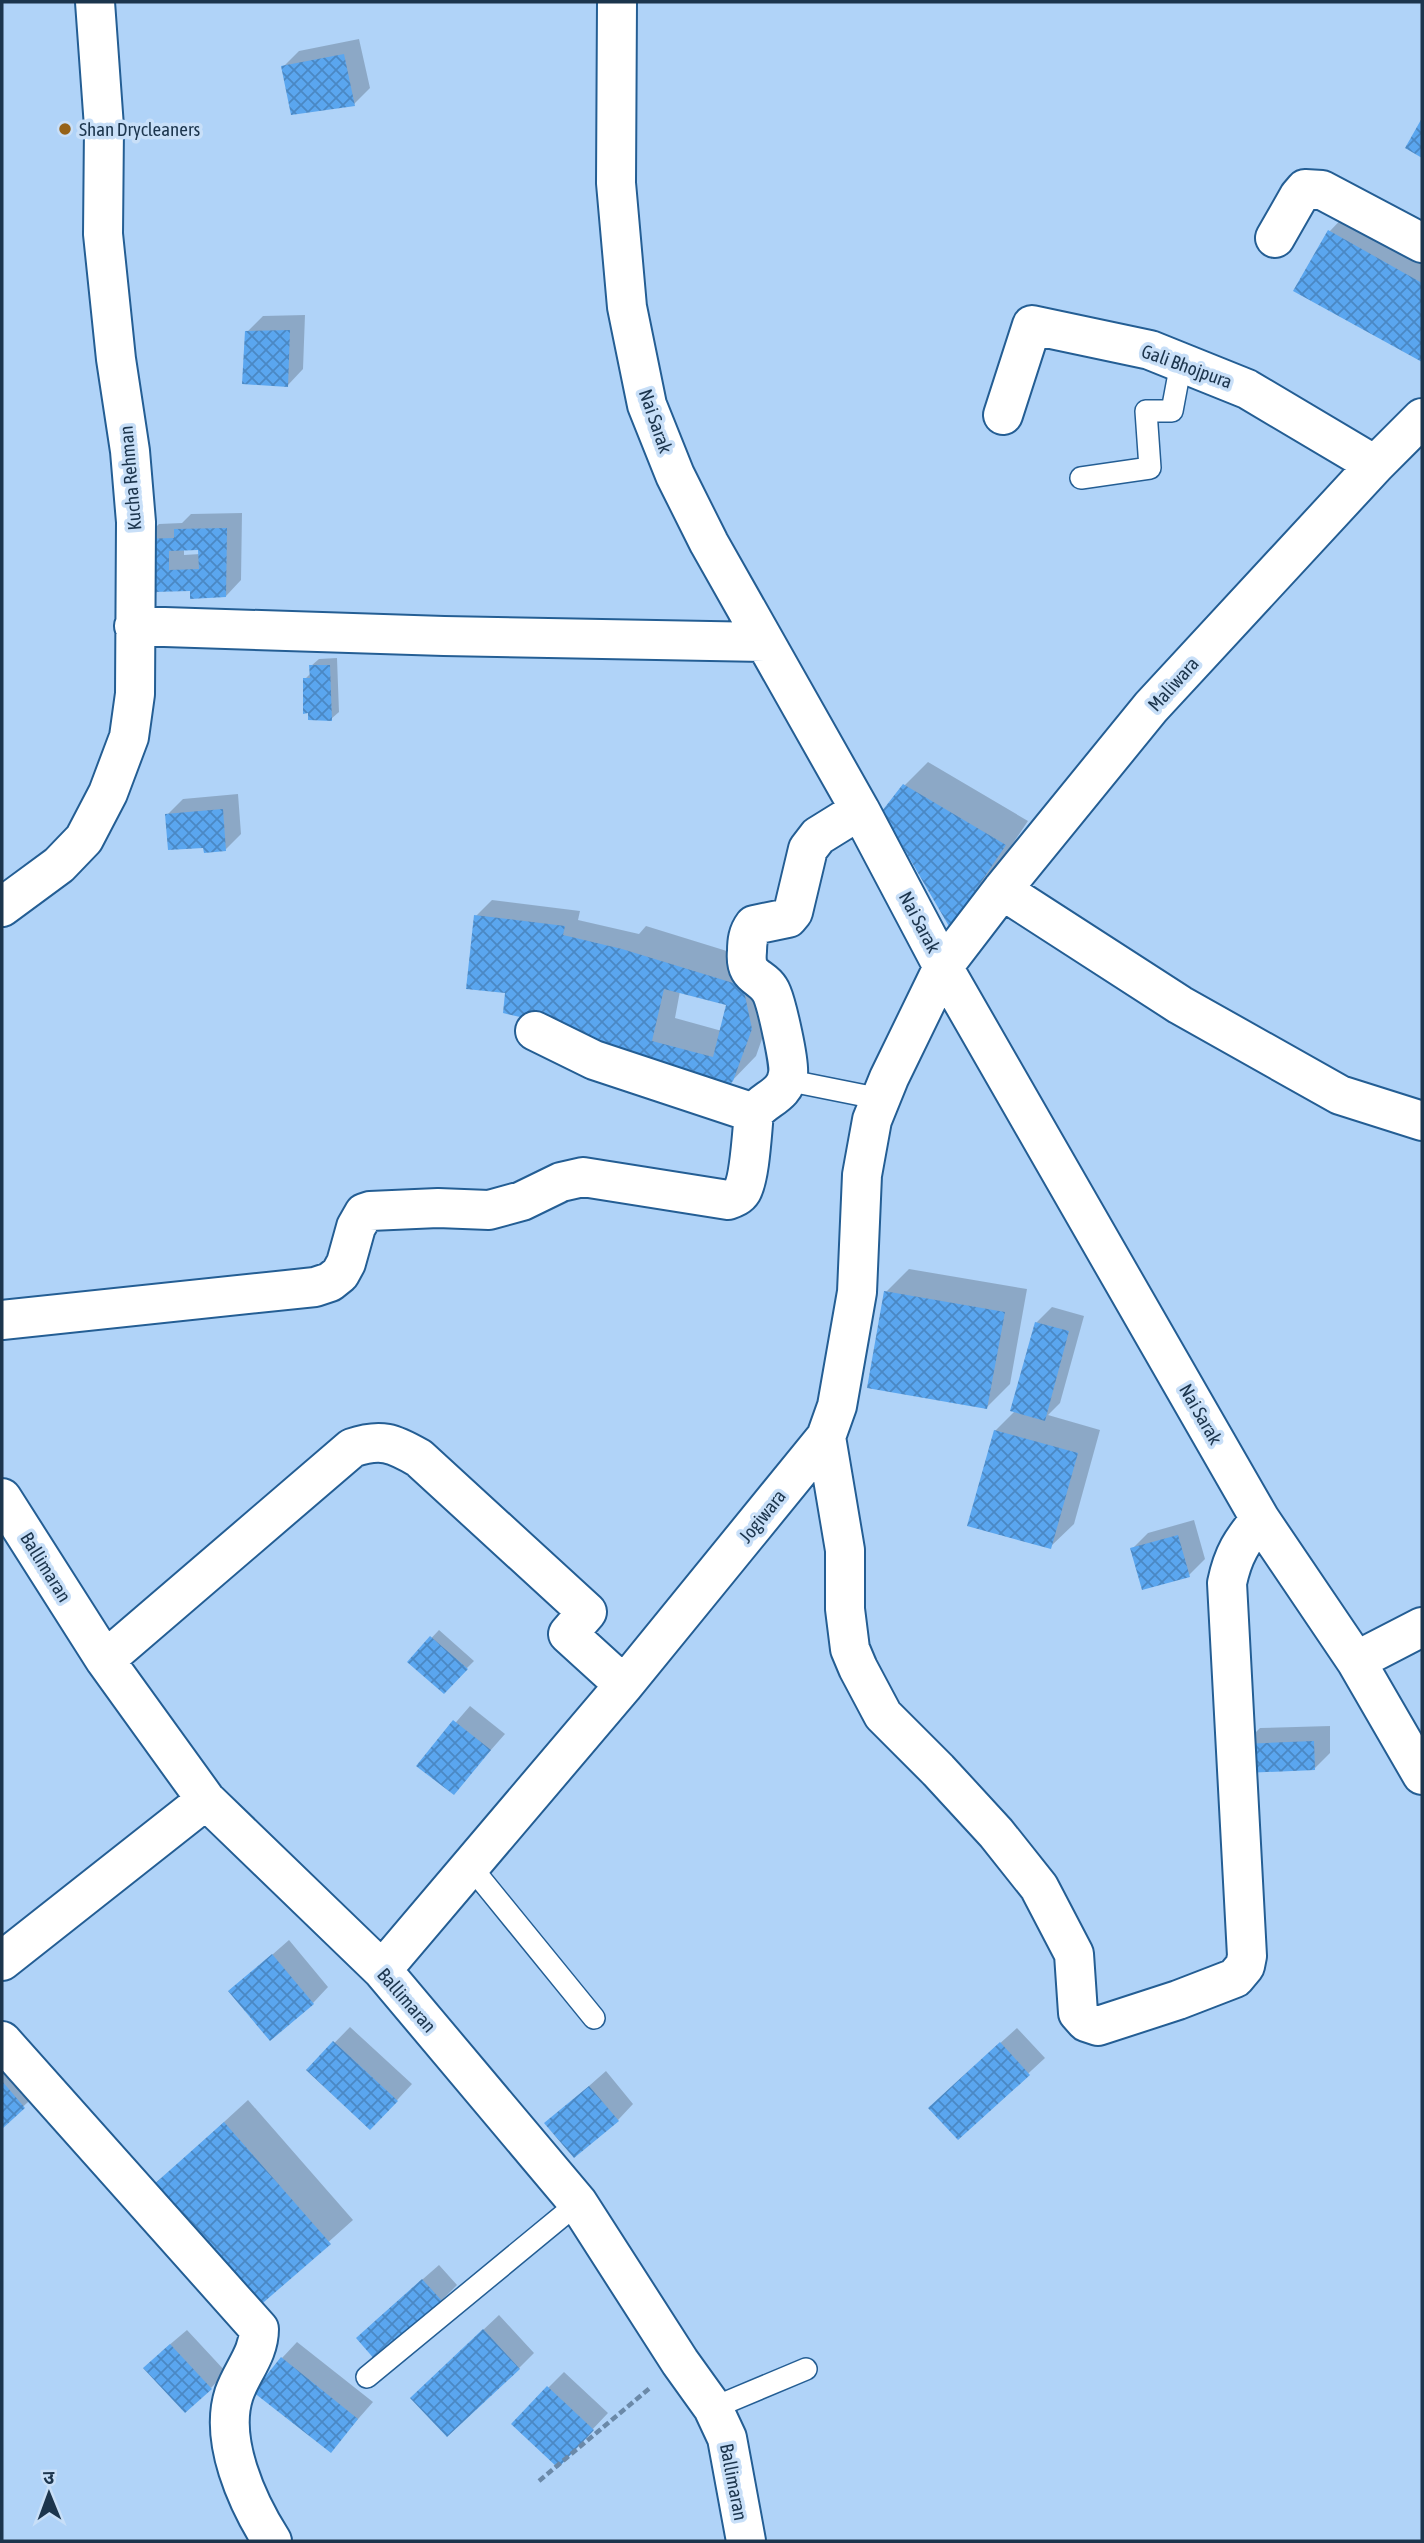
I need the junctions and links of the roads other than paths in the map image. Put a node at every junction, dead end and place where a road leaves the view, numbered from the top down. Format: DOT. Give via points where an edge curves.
graph roads {
  1 [pos="95,2"];
  2 [pos="617,2"];
  3 [pos="1275,238"];
  4 [pos="1422,243"];
  5 [pos="1181,363"];
  6 [pos="1003,415"];
  7 [pos="1422,418"];
  8 [pos="1375,465"];
  9 [pos="1081,478"];
  10 [pos="134,626"];
  11 [pos="764,642"];
  12 [pos="860,810"];
  13 [pos="1002,890"];
  14 [pos="2,907"];
  15 [pos="943,967"];
  16 [pos="535,1031"];
  17 [pos="786,1080"];
  18 [pos="881,1099"];
  19 [pos="754,1113"];
  20 [pos="1422,1121"];
  21 [pos="2,1320"];
  22 [pos="827,1437"];
  23 [pos="2,1498"];
  24 [pos="1260,1519"];
  25 [pos="1422,1627"];
  26 [pos="105,1660"];
  27 [pos="1356,1661"];
  28 [pos="625,1685"];
  29 [pos="1422,1775"];
  30 [pos="206,1800"];
  31 [pos="471,1867"];
  32 [pos="2,1961"];
  33 [pos="382,1970"];
  34 [pos="594,2018"];
  35 [pos="2,2041"];
  36 [pos="578,2203"];
  37 [pos="806,2369"];
  38 [pos="367,2377"];
  39 [pos="713,2408"];
  40 [pos="272,2541"];
  41 [pos="746,2541"];
  1 -- 10 [label="street, Kucha Rehman" via="104,127 103,234 136,522"];
  2 -- 11 [label="street, Nai Sarak" via="616,183 627,307 647,405 709,543"];
  3 -- 4 [label="street" via="1299,196 1313,188"];
  5 -- 6 [label="street, Gali Bhojpura" via="1150,350 1032,325"];
  5 -- 8 [label="street, Gali Bhojpura" via="1248,389"];
  5 -- 9 [label="lane" via="1172,411 1146,411 1150,468"];
  7 -- 8 [label="street, Maliwara"];
  8 -- 13 [label="street, Maliwara" via="1151,707"];
  10 -- 11 [label="street"];
  10 -- 14 [label="street, Kucha Rehman" via="135,695 129,737 108,793 84,839 59,865"];
  11 -- 12 [label="street, Nai Sarak"];
  12 -- 15 [label="street, Nai Sarak"];
  12 -- 17 [label="street" via="813,841 788,918 754,925 750,931 746,961 772,994 788,1063"];
  13 -- 15 [label="street, Maliwara"];
  13 -- 20 [label="street" via="1180,1005 1340,1095"];
  15 -- 18 [label="street, Jogiwara"];
  15 -- 24 [label="street, Nai Sarak"];
  16 -- 19 [label="street" via="594,1060"];
  17 -- 18 [label="lane"];
  17 -- 19 [label="street" via="779,1094 760,1104"];
  18 -- 22 [label="street, Jogiwara" via="872,1120 862,1175 857,1292 837,1406"];
  19 -- 21 [label="street" via="742,1192 736,1198 583,1177 489,1210 370,1211 360,1218 340,1274 315,1287"];
  22 -- 24 [label="street" via="845,1550 850,1649 858,1668 883,1715 996,1833 1040,1887 1074,1954 1078,2013 1093,2026 1235,1978 1245,1966 1227,1583 1240,1543"];
  22 -- 28 [label="street, Jogiwara"];
  23 -- 26 [label="street, Ballimaran"];
  24 -- 27 [label="street, Nai Sarak"];
  25 -- 27 [label="street"];
  26 -- 28 [label="street" via="352,1448 382,1442 419,1458 587,1612 568,1634"];
  26 -- 30 [label="street, Ballimaran"];
  27 -- 29 [label="street, Nai Sarak"];
  28 -- 31 [label="street, Jogiwara"];
  30 -- 32 [label="street"];
  30 -- 33 [label="street, Ballimaran"];
  31 -- 33 [label="street, Jogiwara"];
  31 -- 34 [label="lane"];
  33 -- 36 [label="street, Ballimaran"];
  35 -- 40 [label="street" via="259,2329 257,2347 235,2390 230,2436 246,2494"];
  36 -- 38 [label="lane"];
  36 -- 39 [label="street, Ballimaran"];
  37 -- 39 [label="lane"];
  39 -- 41 [label="street, Ballimaran" via="727,2438"];
}
